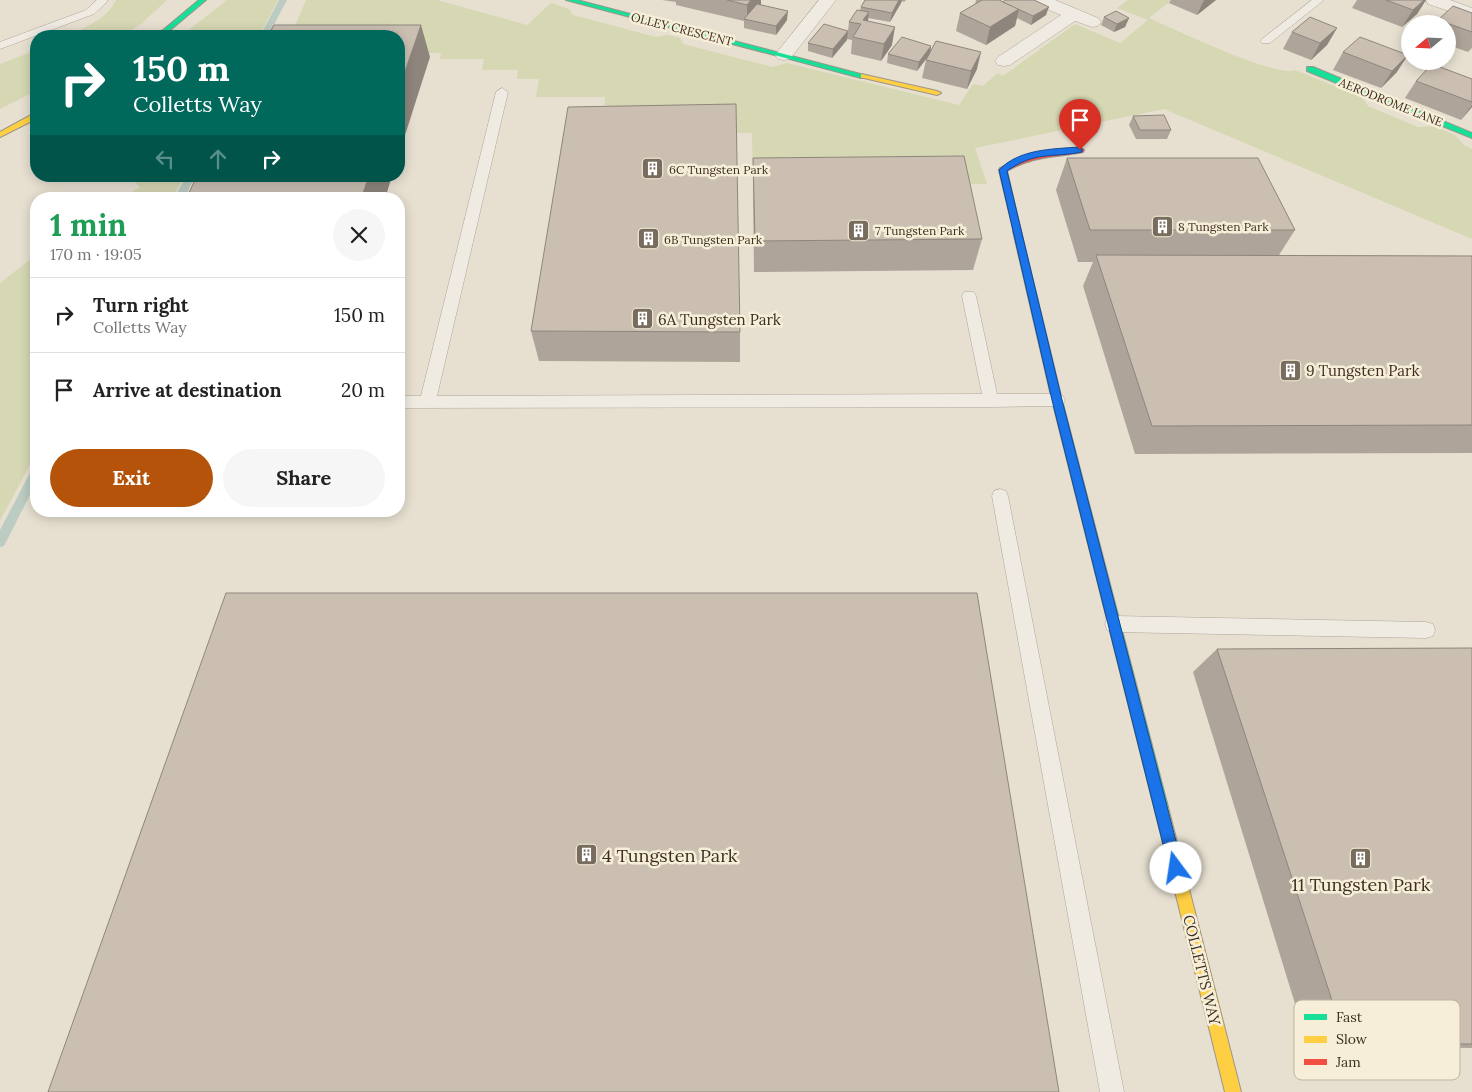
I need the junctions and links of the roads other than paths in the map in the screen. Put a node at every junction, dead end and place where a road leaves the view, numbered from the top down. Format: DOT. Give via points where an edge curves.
graph roads {
  1 [pos="102,0"];
  2 [pos="203,0"];
  3 [pos="828,0"];
  4 [pos="1042,0"];
  5 [pos="1319,0"];
  6 [pos="1434,0"];
  7 [pos="578,1"];
  8 [pos="1074,14"];
  9 [pos="1472,14"];
  10 [pos="1092,22"];
  11 [pos="42,30"];
  12 [pos="166,30"];
  13 [pos="30,35"];
  14 [pos="1266,41"];
  15 [pos="0,46"];
  16 [pos="784,55"];
  17 [pos="1004,62"];
  18 [pos="1310,69"];
  19 [pos="502,92"];
  20 [pos="938,93"];
  21 [pos="30,119"];
  22 [pos="0,135"];
  23 [pos="1472,136"];
  24 [pos="1080,150"];
  25 [pos="969,296"];
  26 [pos="991,400"];
  27 [pos="1057,400"];
  28 [pos="405,402"];
  29 [pos="427,403"];
  30 [pos="1000,496"];
  31 [pos="1114,624"];
  32 [pos="1426,630"];
  33 [pos="1112,1092"];
  34 [pos="1232,1092"];
  1 -- 11 [label="lane" via="90,12"];
  2 -- 12 [label="street"];
  3 -- 16 [label="street"];
  4 -- 8 [label="street"];
  5 -- 14 [label="lane"];
  6 -- 9 [label="street"];
  7 -- 16 [label="street, OLLEY CRESCENT"];
  8 -- 10 [label="street"];
  8 -- 17 [label="street"];
  13 -- 15 [label="lane"];
  16 -- 20 [label="street, OLLEY CRESCENT"];
  18 -- 23 [label="street, AERODROME LANE"];
  19 -- 29 [label="lane"];
  21 -- 22 [label="street"];
  24 -- 27 [label="street, COLLETTS WAY" via="1018,159 1003,170"];
  25 -- 26 [label="lane"];
  26 -- 27 [label="lane"];
  26 -- 29 [label="lane"];
  27 -- 31 [label="street, COLLETTS WAY"];
  28 -- 29 [label="lane"];
  30 -- 33 [label="lane"];
  31 -- 32 [label="lane"];
  31 -- 34 [label="street, COLLETTS WAY"];
}
